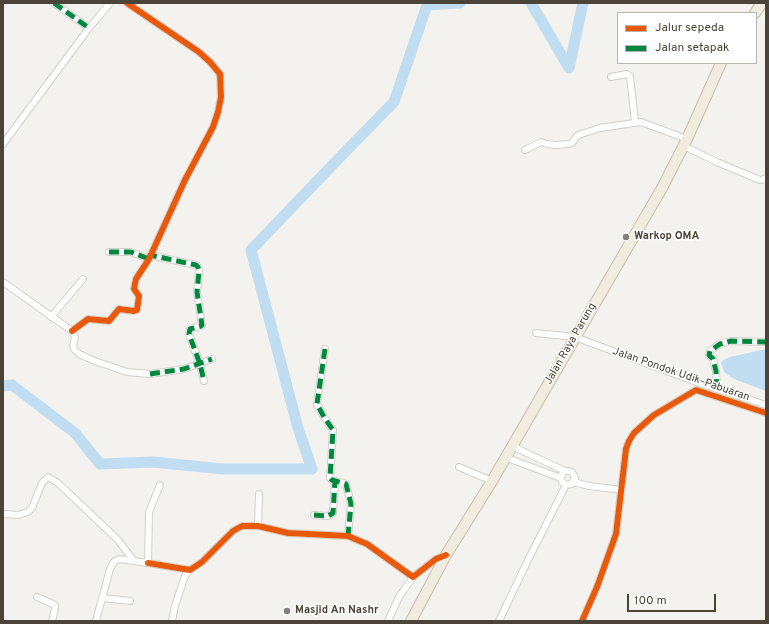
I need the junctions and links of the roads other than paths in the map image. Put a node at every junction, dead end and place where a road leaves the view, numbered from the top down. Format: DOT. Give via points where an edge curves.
graph roads {
  1 [pos="54,3"];
  2 [pos="110,3"];
  3 [pos="127,3"];
  4 [pos="756,3"];
  5 [pos="762,3"];
  6 [pos="751,12"];
  7 [pos="756,12"];
  8 [pos="89,28"];
  9 [pos="721,64"];
  10 [pos="726,64"];
  11 [pos="611,77"];
  12 [pos="636,122"];
  13 [pos="3,144"];
  14 [pos="688,144"];
  15 [pos="525,150"];
  16 [pos="766,178"];
  17 [pos="109,252"];
  18 [pos="149,257"];
  19 [pos="83,280"];
  20 [pos="3,282"];
  21 [pos="51,317"];
  22 [pos="72,331"];
  23 [pos="536,333"];
  24 [pos="577,338"];
  25 [pos="766,342"];
  26 [pos="325,348"];
  27 [pos="212,359"];
  28 [pos="200,364"];
  29 [pos="204,381"];
  30 [pos="717,389"];
  31 [pos="766,405"];
  32 [pos="766,413"];
  33 [pos="516,448"];
  34 [pos="510,459"];
  35 [pos="458,467"];
  36 [pos="565,471"];
  37 [pos="561,478"];
  38 [pos="335,481"];
  39 [pos="492,481"];
  40 [pos="574,482"];
  41 [pos="160,485"];
  42 [pos="566,485"];
  43 [pos="622,490"];
  44 [pos="260,494"];
  45 [pos="3,514"];
  46 [pos="314,515"];
  47 [pos="258,526"];
  48 [pos="348,536"];
  49 [pos="446,555"];
  50 [pos="133,560"];
  51 [pos="148,563"];
  52 [pos="190,570"];
  53 [pos="413,577"];
  54 [pos="37,597"];
  55 [pos="103,598"];
  56 [pos="130,601"];
  57 [pos="585,620"];
  58 [pos="52,621"];
  59 [pos="96,621"];
  60 [pos="172,621"];
  61 [pos="388,621"];
  62 [pos="411,621"];
  63 [pos="417,621"];
  64 [pos="499,621"];
  1 -- 8 [label="street"];
  2 -- 8 [label="street"];
  3 -- 18 [label="street" via="199,52 220,74 221,97 213,127"];
  4 -- 6 [label="highway"];
  5 -- 7 [label="highway"];
  8 -- 13 [label="street"];
  9 -- 14 [label="highway, Jalan Raya Parung"];
  10 -- 14 [label="highway, Jalan Raya Parung" via="700,124"];
  11 -- 12 [label="street" via="626,74 630,76"];
  12 -- 14 [label="street" via="646,123"];
  12 -- 15 [label="street" via="600,128 578,135 569,144 541,142"];
  14 -- 16 [label="street" via="719,163 760,180"];
  14 -- 24 [label="highway, Jalan Raya Parung" via="640,240"];
  17 -- 18 [label="street" via="131,252"];
  18 -- 22 [label="street" via="134,286 139,296 137,310 119,309 109,321 88,319"];
  18 -- 28 [label="street" via="196,265 200,271 198,292 202,325 190,329 189,334"];
  19 -- 21 [label="street"];
  20 -- 21 [label="street"];
  21 -- 22 [label="street"];
  22 -- 28 [label="street" via="75,337 73,346 79,354 127,372 150,374"];
  23 -- 24 [label="street, Jalan Pondok Udik–Pabuaran"];
  24 -- 30 [label="street, Jalan Pondok Udik–Pabuaran"];
  24 -- 33 [label="highway, Jalan Raya Parung"];
  24 -- 39 [label="highway, Jalan Raya Parung"];
  25 -- 30 [label="street" via="731,341 710,350 709,355 713,359 716,371"];
  26 -- 38 [label="street" via="316,402 333,430 330,475"];
  27 -- 28 [label="street"];
  28 -- 29 [label="street"];
  30 -- 31 [label="street, Jalan Pondok Udik–Pabuaran"];
  32 -- 43 [label="street" via="696,390 687,394 654,415 634,433 626,449"];
  33 -- 34 [label="highway, Jalan Raya Parung"];
  33 -- 36 [label="street"];
  34 -- 37 [label="street"];
  34 -- 63 [label="highway, Jalan Raya Parung"];
  35 -- 39 [label="street"];
  36 -- 37 [label="street"];
  36 -- 40 [label="street" via="572,472"];
  37 -- 42 [label="street"];
  38 -- 46 [label="street" via="332,513 328,516"];
  38 -- 48 [label="street" via="346,484 351,504"];
  39 -- 49 [label="highway, Jalan Raya Parung"];
  40 -- 42 [label="street"];
  40 -- 43 [label="street"];
  41 -- 51 [label="street" via="150,512"];
  42 -- 64 [label="street"];
  43 -- 57 [label="street" via="616,534"];
  44 -- 47 [label="street"];
  45 -- 50 [label="street" via="18,515 28,512 42,483 48,477 58,483 118,540"];
  47 -- 48 [label="street" via="288,533"];
  47 -- 52 [label="street" via="239,527"];
  48 -- 53 [label="street" via="367,544"];
  49 -- 53 [label="street" via="436,559"];
  49 -- 62 [label="highway, Jalan Raya Parung"];
  50 -- 51 [label="street"];
  50 -- 55 [label="street" via="119,559 114,562"];
  51 -- 52 [label="street"];
  52 -- 60 [label="street" via="185,576 177,598"];
  53 -- 61 [label="street"];
  54 -- 58 [label="street" via="55,604"];
  55 -- 56 [label="street"];
  55 -- 59 [label="street"];
}
